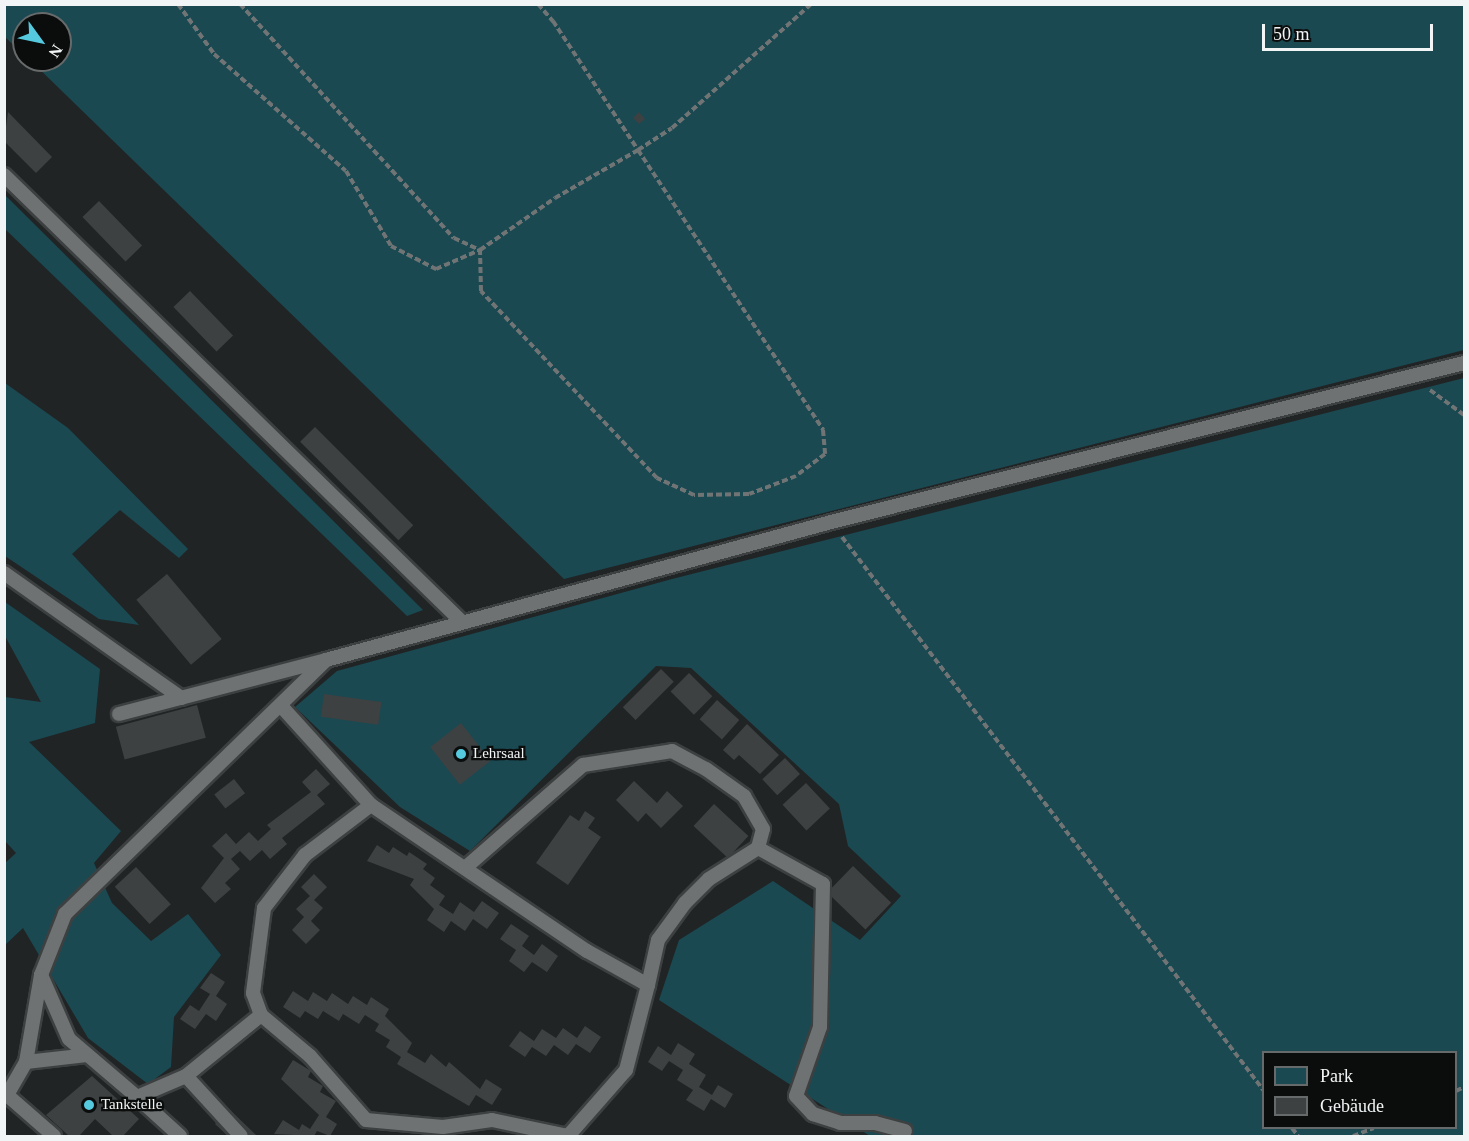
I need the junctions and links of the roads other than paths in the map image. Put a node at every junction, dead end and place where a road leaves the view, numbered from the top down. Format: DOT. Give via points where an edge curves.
graph roads {
  1 [pos="4,175"];
  2 [pos="1464,363"];
  3 [pos="4,573"];
  4 [pos="462,622"];
  5 [pos="326,660"];
  6 [pos="181,698"];
  7 [pos="282,707"];
  8 [pos="119,714"];
  9 [pos="371,805"];
  10 [pos="758,848"];
  11 [pos="465,868"];
  12 [pos="41,975"];
  13 [pos="648,985"];
  14 [pos="261,1015"];
  15 [pos="87,1055"];
  16 [pos="26,1062"];
  17 [pos="186,1076"];
  18 [pos="6,1095"];
  19 [pos="137,1097"];
  20 [pos="910,1134"];
  21 [pos="568,1136"];
  22 [pos="54,1137"];
  23 [pos="180,1137"];
  24 [pos="242,1137"];
  25 [pos="891,1137"];
  1 -- 4 [label="lane"];
  2 -- 4 [label="lane" via="831,522"];
  3 -- 6 [label="lane"];
  4 -- 5 [label="lane"];
  5 -- 6 [label="lane"];
  5 -- 7 [label="lane"];
  6 -- 8 [label="lane"];
  7 -- 9 [label="lane"];
  7 -- 12 [label="lane" via="65,914"];
  9 -- 11 [label="lane"];
  9 -- 14 [label="lane" via="305,855 264,908 253,993"];
  10 -- 11 [label="lane" via="763,829 744,796 672,752 635,753 583,765"];
  10 -- 13 [label="lane" via="709,879 685,903 658,940"];
  10 -- 20 [label="lane" via="823,884 820,1027 796,1096 813,1114 840,1123 875,1123"];
  11 -- 13 [label="lane"];
  12 -- 15 [label="lane" via="69,1039"];
  12 -- 16 [label="lane"];
  13 -- 21 [label="lane" via="626,1070"];
  14 -- 17 [label="lane"];
  14 -- 21 [label="lane" via="310,1056 366,1120 442,1127 492,1120"];
  15 -- 16 [label="lane"];
  15 -- 19 [label="lane"];
  16 -- 18 [label="lane"];
  17 -- 19 [label="lane"];
  17 -- 24 [label="lane"];
  18 -- 22 [label="lane"];
  19 -- 23 [label="lane"];
  20 -- 25 [label="lane"];
}
